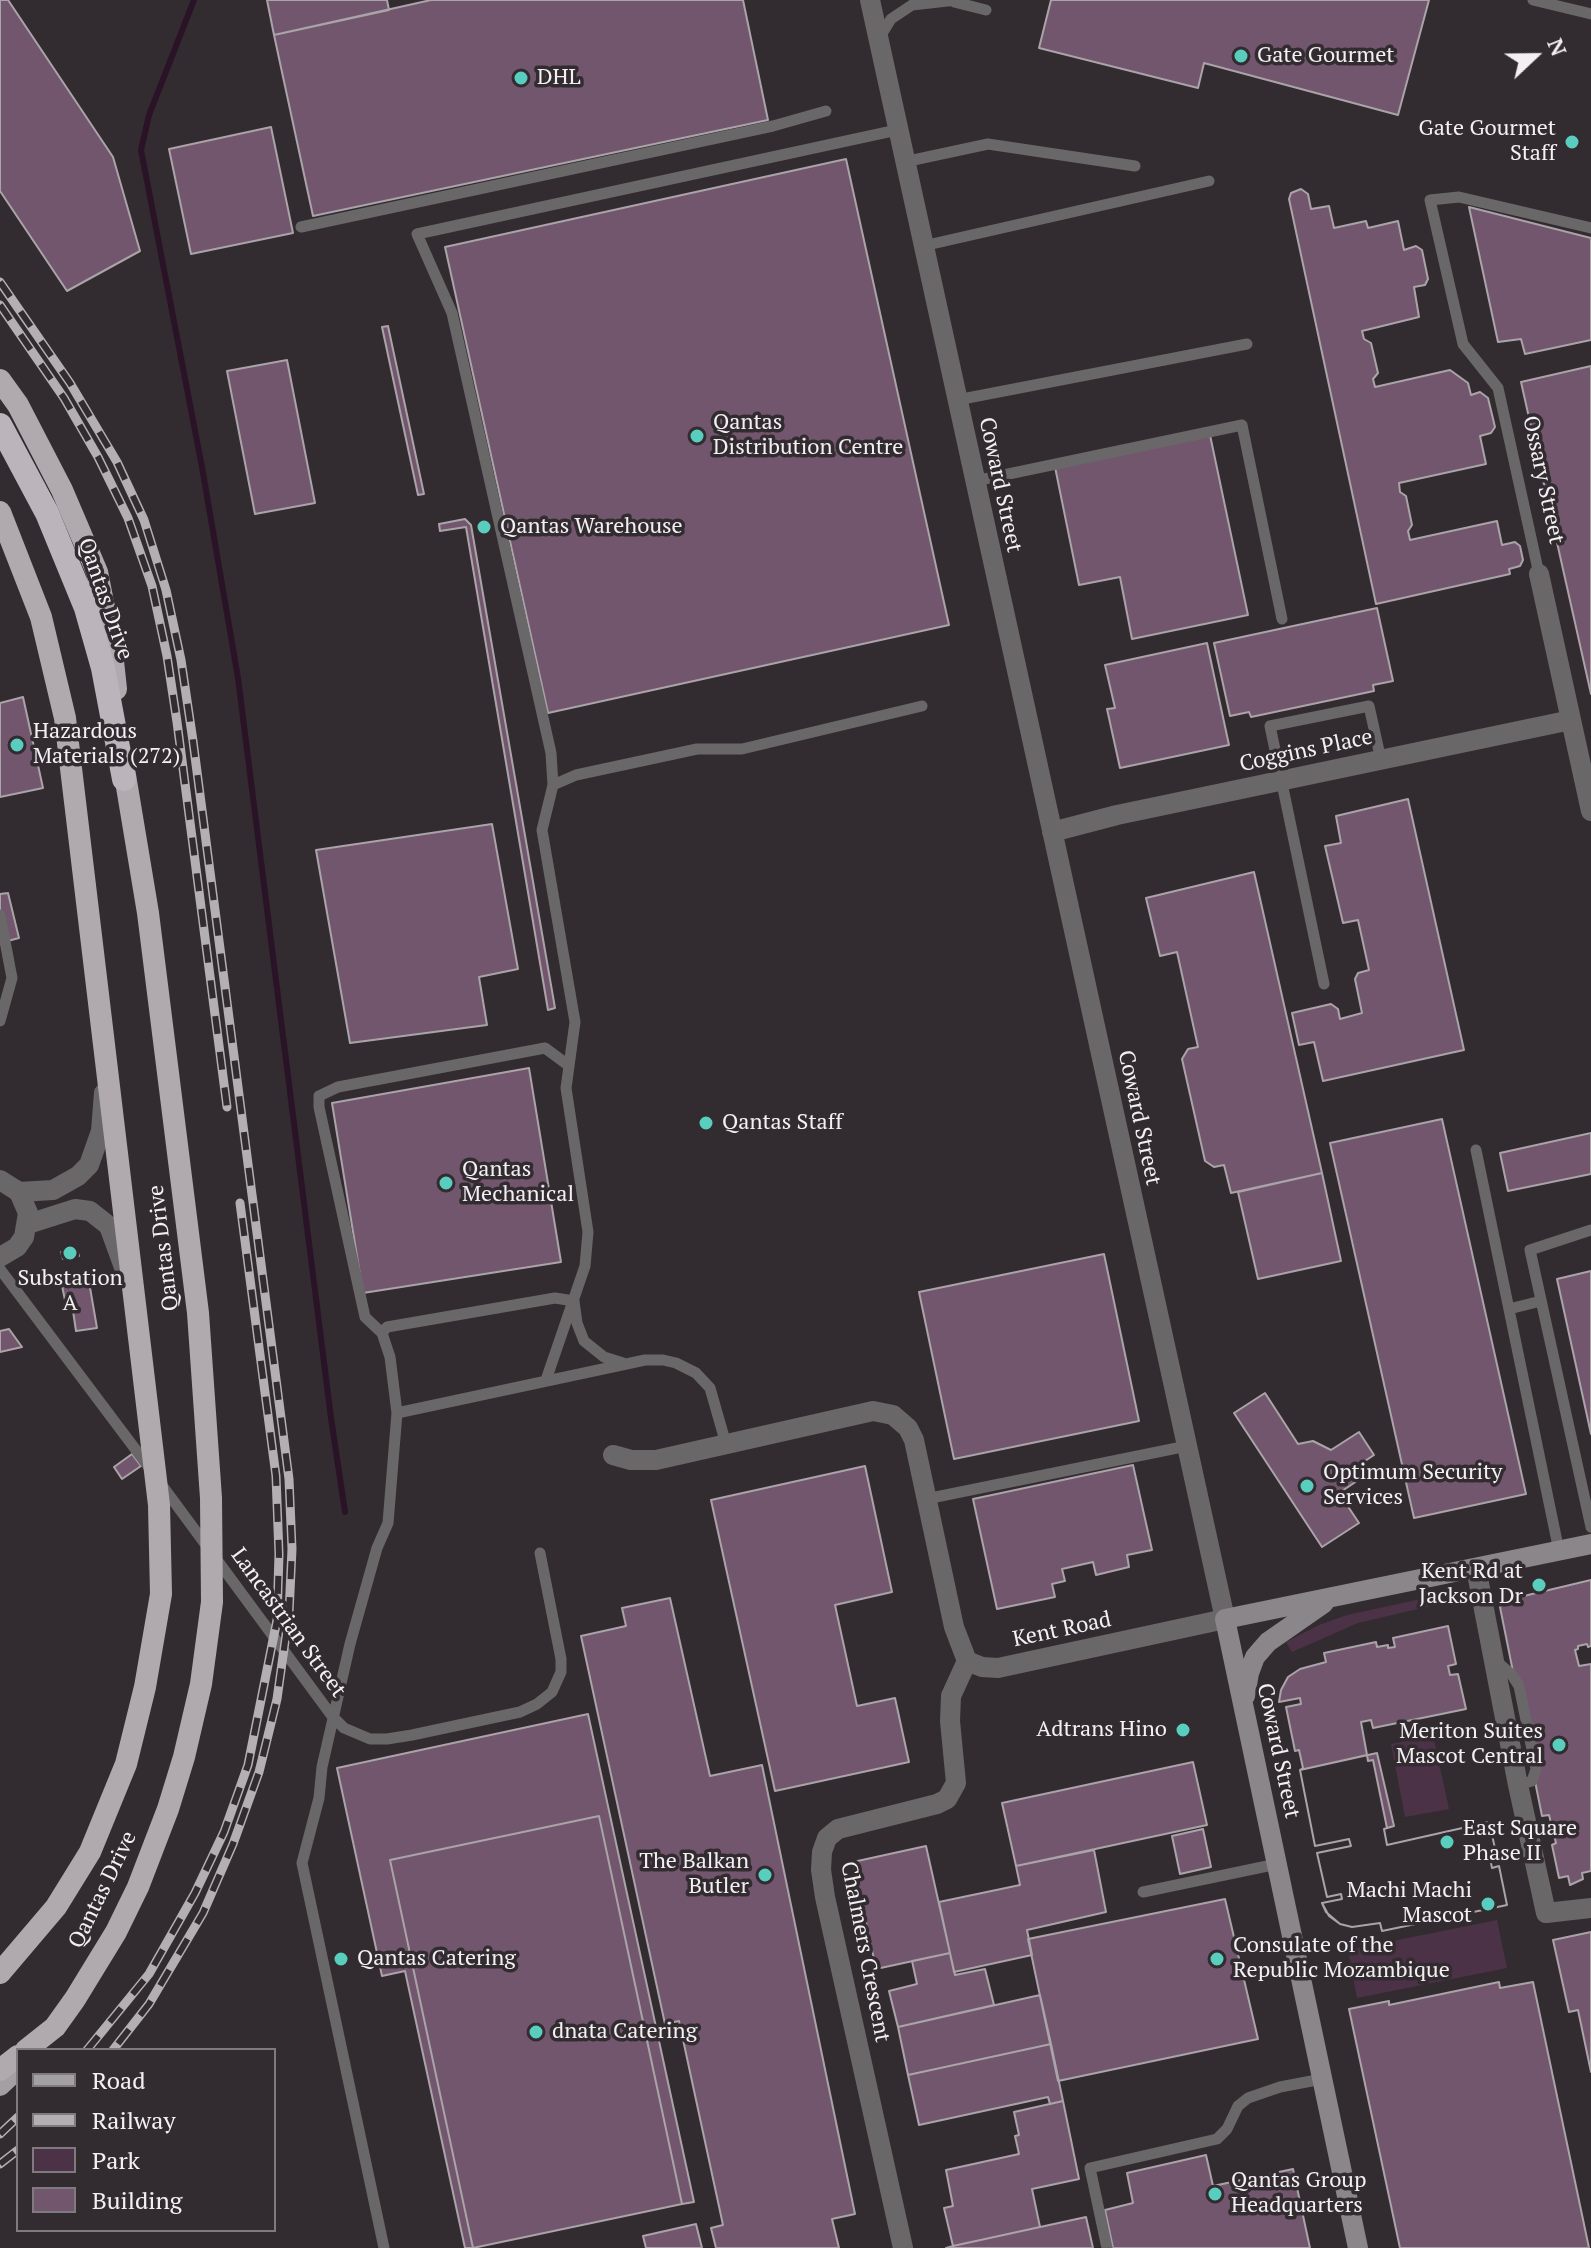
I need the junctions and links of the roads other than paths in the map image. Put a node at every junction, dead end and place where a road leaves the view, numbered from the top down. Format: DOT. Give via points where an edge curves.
graph roads {
  1 [pos="870,0"];
  2 [pos="1533,0"];
  3 [pos="955,1"];
  4 [pos="986,10"];
  5 [pos="1591,14"];
  6 [pos="878,41"];
  7 [pos="826,111"];
  8 [pos="897,130"];
  9 [pos="904,162"];
  10 [pos="1135,166"];
  11 [pos="1209,181"];
  12 [pos="301,227"];
  13 [pos="1591,228"];
  14 [pos="923,246"];
  15 [pos="1247,344"];
  16 [pos="0,380"];
  17 [pos="957,400"];
  18 [pos="0,425"];
  19 [pos="975,481"];
  20 [pos="0,512"];
  21 [pos="1539,574"];
  22 [pos="1282,619"];
  23 [pos="922,706"];
  24 [pos="1571,720"];
  25 [pos="1381,760"];
  26 [pos="124,779"];
  27 [pos="1282,781"];
  28 [pos="553,785"];
  29 [pos="1591,811"];
  30 [pos="1052,832"];
  31 [pos="0,915"];
  32 [pos="1324,984"];
  33 [pos="0,1021"];
  34 [pos="105,1061"];
  35 [pos="568,1065"];
  36 [pos="1476,1150"];
  37 [pos="0,1180"];
  38 [pos="19,1192"];
  39 [pos="28,1224"];
  40 [pos="1591,1230"];
  41 [pos="8,1252"];
  42 [pos="0,1269"];
  43 [pos="10,1279"];
  44 [pos="133,1295"];
  45 [pos="574,1301"];
  46 [pos="1541,1301"];
  47 [pos="1509,1309"];
  48 [pos="382,1333"];
  49 [pos="625,1364"];
  50 [pos="546,1380"];
  51 [pos="397,1413"];
  52 [pos="726,1444"];
  53 [pos="1187,1446"];
  54 [pos="613,1455"];
  55 [pos="926,1499"];
  56 [pos="1591,1527"];
  57 [pos="1591,1544"];
  58 [pos="1559,1551"];
  59 [pos="540,1553"];
  60 [pos="1476,1568"];
  61 [pos="1333,1597"];
  62 [pos="1225,1619"];
  63 [pos="967,1661"];
  64 [pos="1244,1708"];
  65 [pos="1277,1864"];
  66 [pos="1143,1892"];
  67 [pos="1591,1908"];
  68 [pos="0,1973"];
  69 [pos="55,2027"];
  70 [pos="29,2048"];
  71 [pos="37,2048"];
  72 [pos="16,2058"];
  73 [pos="0,2070"];
  74 [pos="16,2071"];
  75 [pos="1322,2079"];
  76 [pos="0,2086"];
  77 [pos="384,2248"];
  78 [pos="903,2248"];
  79 [pos="1107,2248"];
  80 [pos="1358,2248"];
  1 -- 6 [label="street, Coward Street"];
  2 -- 5 [label="lane"];
  3 -- 4 [label="lane"];
  3 -- 6 [label="lane" via="912,5 891,19"];
  6 -- 8 [label="street, Coward Street"];
  7 -- 12 [label="lane"];
  8 -- 9 [label="street, Coward Street"];
  8 -- 28 [label="lane" via="417,234 452,313 551,753"];
  9 -- 10 [label="lane" via="988,144"];
  9 -- 14 [label="street, Coward Street"];
  11 -- 14 [label="lane"];
  13 -- 21 [label="lane, Ossary Street" via="1459,197 1430,200 1463,344 1498,388"];
  14 -- 17 [label="street, Coward Street"];
  15 -- 17 [label="lane"];
  16 -- 26 [label="highway" via="62,490 97,572 111,643"];
  17 -- 19 [label="street, Coward Street"];
  18 -- 26 [label="highway, Qantas Drive" via="47,513 86,608"];
  19 -- 22 [label="lane" via="1242,425"];
  19 -- 30 [label="street, Coward Street"];
  20 -- 34 [label="highway, Qantas Drive" via="41,617 65,718"];
  21 -- 24 [label="street, Ossary Street"];
  23 -- 28 [label="lane" via="742,749 697,749 606,768"];
  24 -- 25 [label="street, Coggins Place"];
  24 -- 29 [label="street, Ossary Street"];
  25 -- 27 [label="street, Coggins Place"];
  25 -- 27 [label="lane" via="1369,706 1326,714 1270,726"];
  26 -- 69 [label="highway, Qantas Drive" via="148,913 198,1313 211,1498 212,1602 194,1716 155,1845 116,1932"];
  27 -- 30 [label="street, Coggins Place"];
  27 -- 32 [label="lane"];
  28 -- 35 [label="lane" via="542,830 575,1022"];
  30 -- 53 [label="street, Coward Street"];
  31 -- 33 [label="lane" via="12,978"];
  34 -- 38 [label="street" via="101,1131 89,1165 53,1190"];
  34 -- 44 [label="highway, Qantas Drive"];
  35 -- 45 [label="lane" via="566,1088 588,1232"];
  35 -- 48 [label="lane" via="545,1048 338,1087 319,1096 365,1317"];
  36 -- 47 [label="lane"];
  37 -- 38 [label="street"];
  38 -- 39 [label="street"];
  39 -- 41 [label="street" via="24,1237"];
  39 -- 44 [label="street" via="75,1209 90,1211 109,1226"];
  40 -- 46 [label="lane" via="1530,1250"];
  41 -- 43 [label="lane"];
  42 -- 43 [label="lane, Lancastrian Street"];
  43 -- 59 [label="lane, Lancastrian Street" via="323,1703 344,1728 361,1737 387,1739 503,1717 537,1704 557,1685 562,1666"];
  44 -- 68 [label="highway, Qantas Drive" via="159,1505 161,1594 145,1687 126,1764 90,1852 56,1907"];
  45 -- 48 [label="lane" via="540,1300 387,1327"];
  45 -- 49 [label="lane" via="584,1341 604,1357"];
  45 -- 50 [label="lane"];
  46 -- 47 [label="lane"];
  46 -- 56 [label="lane"];
  47 -- 58 [label="lane"];
  48 -- 51 [label="lane"];
  49 -- 50 [label="lane"];
  49 -- 52 [label="lane" via="676,1363 696,1373 710,1388"];
  50 -- 51 [label="lane"];
  51 -- 77 [label="lane" via="388,1523 350,1644 302,1863"];
  52 -- 54 [label="street" via="656,1460"];
  52 -- 55 [label="street" via="873,1411 893,1415 914,1440"];
  53 -- 55 [label="lane"];
  53 -- 62 [label="street, Coward Street"];
  55 -- 63 [label="street" via="954,1627"];
  57 -- 58 [label="main road, Kent Road"];
  58 -- 60 [label="main road, Kent Road"];
  60 -- 61 [label="main road, Kent Road"];
  60 -- 67 [label="street" via="1546,1913"];
  61 -- 62 [label="main road, Kent Road"];
  61 -- 64 [label="main road" via="1255,1657"];
  62 -- 63 [label="street, Kent Road" via="998,1668"];
  62 -- 64 [label="main road, Coward Street"];
  63 -- 78 [label="street, Chalmers Crescent" via="951,1696 956,1783 947,1799 838,1829 822,1852 825,1897"];
  64 -- 65 [label="main road, Coward Street"];
  65 -- 66 [label="lane"];
  65 -- 75 [label="main road, Coward Street"];
  69 -- 70 [label="highway"];
  69 -- 71 [label="main road, Qantas Drive"];
  72 -- 73 [label="highway"];
  74 -- 76 [label="main road"];
  75 -- 79 [label="lane" via="1248,2098 1217,2139 1090,2168"];
  75 -- 80 [label="main road, Coward Street"];
}
